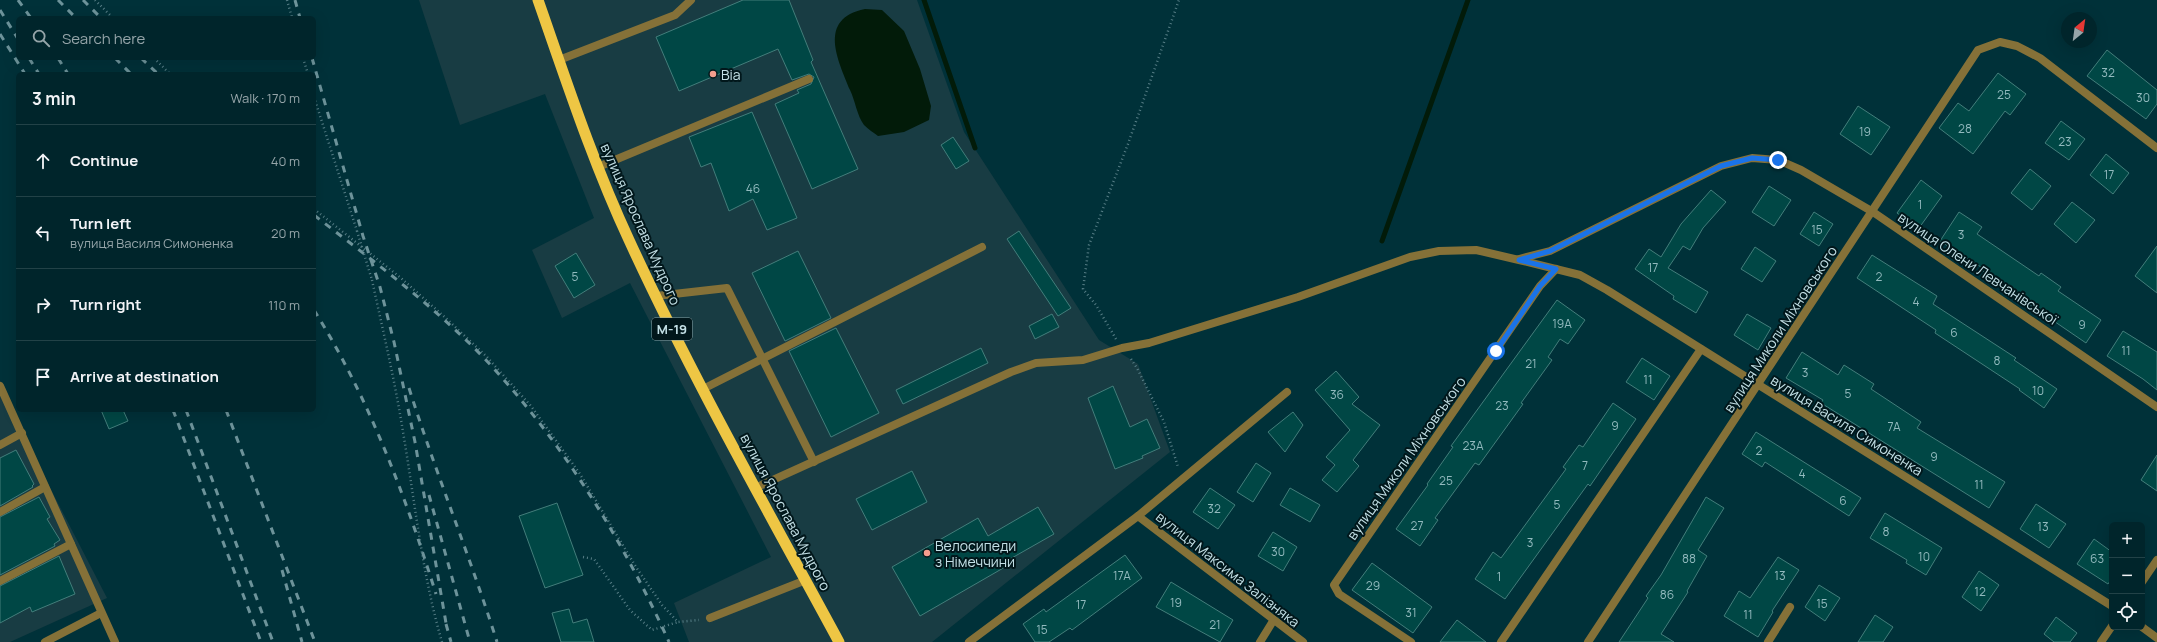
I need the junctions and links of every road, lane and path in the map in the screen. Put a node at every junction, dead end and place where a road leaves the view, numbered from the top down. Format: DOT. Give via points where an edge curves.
graph roads {
  1 [pos="95,0"];
  2 [pos="287,0"];
  3 [pos="538,0"];
  4 [pos="691,0"];
  5 [pos="1179,0"];
  6 [pos="111,16"];
  7 [pos="291,16"];
  8 [pos="156,60"];
  9 [pos="304,60"];
  10 [pos="559,60"];
  11 [pos="168,72"];
  12 [pos="307,72"];
  13 [pos="809,79"];
  14 [pos="316,102"];
  15 [pos="2157,148"];
  16 [pos="598,167"];
  17 [pos="316,211"];
  18 [pos="1873,212"];
  19 [pos="982,247"];
  20 [pos="1519,260"];
  21 [pos="1556,269"];
  22 [pos="656,296"];
  23 [pos="1122,348"];
  24 [pos="1701,349"];
  25 [pos="763,360"];
  26 [pos="1759,385"];
  27 [pos="0,386"];
  28 [pos="703,389"];
  29 [pos="1287,392"];
  30 [pos="2157,407"];
  31 [pos="22,434"];
  32 [pos="0,445"];
  33 [pos="814,462"];
  34 [pos="1186,476"];
  35 [pos="46,487"];
  36 [pos="756,488"];
  37 [pos="0,512"];
  38 [pos="1138,516"];
  39 [pos="71,544"];
  40 [pos="583,557"];
  41 [pos="2157,560"];
  42 [pos="2145,578"];
  43 [pos="806,580"];
  44 [pos="0,581"];
  45 [pos="2109,604"];
  46 [pos="1790,607"];
  47 [pos="101,613"];
  48 [pos="710,618"];
  49 [pos="1273,621"];
  50 [pos="678,622"];
  51 [pos="2145,629"];
  52 [pos="2109,630"];
  53 [pos="2157,638"];
  54 [pos="45,642"];
  55 [pos="115,642"];
  56 [pos="442,642"];
  57 [pos="839,642"];
  58 [pos="969,642"];
  59 [pos="1260,642"];
  60 [pos="1303,642"];
  61 [pos="1411,642"];
  62 [pos="1500,642"];
  63 [pos="1588,642"];
  64 [pos="1768,642"];
  65 [pos="2101,642"];
  1 -- 6 [label="path"];
  2 -- 7 [label="path"];
  3 -- 10 [label="highway, вулиця Ярослава Мудрого / М-19"];
  4 -- 10 [label="street" via="675,15"];
  5 -- 23 [label="path" via="1089,245 1085,268 1083,288"];
  8 -- 11 [label="path"];
  9 -- 12 [label="path"];
  10 -- 16 [label="highway, вулиця Ярослава Мудрого / М-19"];
  13 -- 16 [label="street"];
  14 -- 56 [label="path, bridge" via="372,280 397,395 420,544"];
  15 -- 18 [label="street, вулиця Миколи Міхновського" via="2040,58 2017,46 2000,42 1978,50"];
  16 -- 22 [label="highway, вулиця Ярослава Мудрого / М-19" via="628,239"];
  17 -- 50 [label="path" via="401,278 450,321 532,406 580,474 636,567 662,605"];
  18 -- 20 [label="street, вулиця Олени Левчанівської" via="1801,170 1778,160 1752,158 1721,166 1550,251"];
  18 -- 26 [label="street, вулиця Миколи Міхновського"];
  18 -- 30 [label="street, вулиця Олени Левчанівської"];
  19 -- 25 [label="street"];
  20 -- 21 [label="street, вулиця Василя Симоненка"];
  20 -- 23 [label="street, вулиця Василя Симоненка" via="1476,250 1439,251 1410,257 1220,322 1149,343"];
  21 -- 24 [label="street, вулиця Василя Симоненка" via="1580,275"];
  21 -- 61 [label="street, вулиця Миколи Міхновського" via="1540,286 1334,585 1339,594"];
  22 -- 25 [label="street" via="727,288"];
  22 -- 28 [label="highway, вулиця Ярослава Мудрого / М-19"];
  23 -- 33 [label="street, вулиця Василя Симоненка" via="1083,360 1036,363 1011,372"];
  23 -- 34 [label="path" via="1137,368 1164,422 1177,465"];
  24 -- 26 [label="street, вулиця Василя Симоненка"];
  24 -- 62 [label="street"];
  25 -- 28 [label="street"];
  25 -- 33 [label="street"];
  26 -- 45 [label="street, вулиця Василя Симоненка"];
  26 -- 63 [label="street, вулиця Миколи Міхновського"];
  27 -- 31 [label="street"];
  28 -- 36 [label="highway, вулиця Ярослава Мудрого / М-19"];
  29 -- 34 [label="street"];
  31 -- 32 [label="street"];
  31 -- 35 [label="street"];
  33 -- 36 [label="street, вулиця Василя Симоненка"];
  34 -- 38 [label="street"];
  35 -- 37 [label="street"];
  35 -- 39 [label="street"];
  36 -- 43 [label="highway, вулиця Ярослава Мудрого / М-19"];
  38 -- 49 [label="street, вулиця Максима Залізняка" via="1258,606"];
  38 -- 58 [label="street"];
  39 -- 44 [label="street"];
  39 -- 47 [label="street"];
  40 -- 50 [label="path" via="594,559 630,610 652,630"];
  41 -- 42 [label="street"];
  43 -- 48 [label="street"];
  43 -- 57 [label="highway, вулиця Ярослава Мудрого / М-19"];
  46 -- 64 [label="street"];
  47 -- 54 [label="street"];
  47 -- 55 [label="street"];
  48 -- 50 [label="path"];
  49 -- 59 [label="street"];
  49 -- 60 [label="street, вулиця Максима Залізняка"];
  51 -- 53 [label="street"];
  52 -- 65 [label="street"];
}
